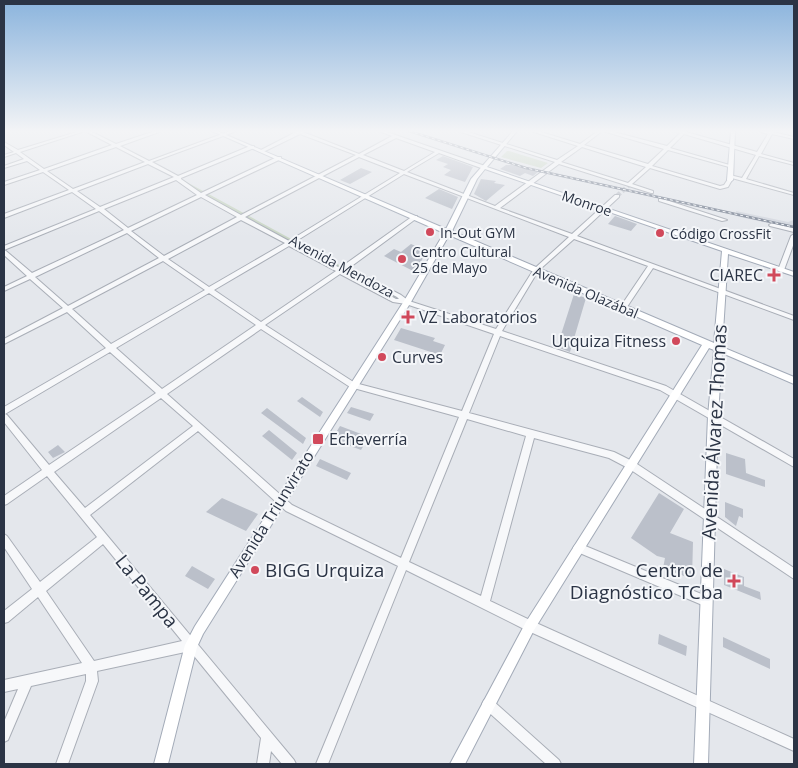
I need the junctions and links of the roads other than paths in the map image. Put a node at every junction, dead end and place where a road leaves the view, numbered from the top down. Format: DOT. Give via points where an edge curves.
graph roads {
  1 [pos="731,166"];
  2 [pos="39,167"];
  3 [pos="53,167"];
  4 [pos="135,167"];
  5 [pos="156,167"];
  6 [pos="203,167"];
  7 [pos="261,167"];
  8 [pos="300,167"];
  9 [pos="338,167"];
  10 [pos="391,167"];
  11 [pos="413,167"];
  12 [pos="483,167"];
  13 [pos="552,167"];
  14 [pos="568,167"];
  15 [pos="648,167"];
  16 [pos="652,167"];
  17 [pos="751,167"];
  18 [pos="44,170"];
  19 [pos="404,172"];
  20 [pos="321,176"];
  21 [pos="176,178"];
  22 [pos="730,178"];
  23 [pos="743,180"];
  24 [pos="4,184"];
  25 [pos="530,184"];
  26 [pos="628,185"];
  27 [pos="73,190"];
  28 [pos="651,192"];
  29 [pos="794,194"];
  30 [pos="204,195"];
  31 [pos="465,195"];
  32 [pos="366,196"];
  33 [pos="617,196"];
  34 [pos="661,200"];
  35 [pos="496,208"];
  36 [pos="604,209"];
  37 [pos="100,210"];
  38 [pos="4,216"];
  39 [pos="244,216"];
  40 [pos="415,218"];
  41 [pos="724,220"];
  42 [pos="772,225"];
  43 [pos="794,230"];
  44 [pos="126,231"];
  45 [pos="448,232"];
  46 [pos="573,236"];
  47 [pos="794,236"];
  48 [pos="291,242"];
  49 [pos="4,250"];
  50 [pos="725,250"];
  51 [pos="163,258"];
  52 [pos="652,265"];
  53 [pos="343,269"];
  54 [pos="536,270"];
  55 [pos="781,270"];
  56 [pos="794,274"];
  57 [pos="31,276"];
  58 [pos="209,288"];
  59 [pos="4,289"];
  60 [pos="722,291"];
  61 [pos="407,302"];
  62 [pos="68,308"];
  63 [pos="623,308"];
  64 [pos="794,318"];
  65 [pos="260,325"];
  66 [pos="498,332"];
  67 [pos="4,342"];
  68 [pos="707,344"];
  69 [pos="110,347"];
  70 [pos="718,348"];
  71 [pos="794,381"];
  72 [pos="353,385"];
  73 [pos="162,392"];
  74 [pos="675,395"];
  75 [pos="4,411"];
  76 [pos="462,416"];
  77 [pos="713,416"];
  78 [pos="4,417"];
  79 [pos="199,426"];
  80 [pos="531,434"];
  81 [pos="794,464"];
  82 [pos="632,465"];
  83 [pos="48,471"];
  84 [pos="280,500"];
  85 [pos="4,501"];
  86 [pos="84,514"];
  87 [pos="710,516"];
  88 [pos="103,538"];
  89 [pos="4,539"];
  90 [pos="578,548"];
  91 [pos="404,564"];
  92 [pos="794,574"];
  93 [pos="40,589"];
  94 [pos="707,602"];
  95 [pos="484,603"];
  96 [pos="4,618"];
  97 [pos="530,626"];
  98 [pos="191,645"];
  99 [pos="92,666"];
  100 [pos="28,680"];
  101 [pos="4,686"];
  102 [pos="488,704"];
  103 [pos="703,704"];
  104 [pos="4,736"];
  105 [pos="266,737"];
  106 [pos="794,745"];
  107 [pos="62,764"];
  108 [pos="161,764"];
  109 [pos="263,764"];
  110 [pos="290,764"];
  111 [pos="322,764"];
  112 [pos="457,764"];
  113 [pos="555,764"];
  114 [pos="701,764"];
  1 -- 22 [label="main road"];
  2 -- 18 [label="street"];
  3 -- 18 [label="street"];
  4 -- 27 [label="street"];
  5 -- 21 [label="street, Avenida Mendoza"];
  6 -- 21 [label="street"];
  7 -- 30 [label="street"];
  8 -- 20 [label="main road, Avenida Olazábal"];
  9 -- 20 [label="street"];
  10 -- 19 [label="street"];
  11 -- 19 [label="street"];
  12 -- 25 [label="main road, Monroe"];
  12 -- 31 [label="main road, Avenida Triunvirato"];
  13 -- 25 [label="street"];
  14 -- 26 [label="street"];
  15 -- 26 [label="street"];
  16 -- 22 [label="street" via="720,188 726,186"];
  17 -- 23 [label="street"];
  18 -- 24 [label="street"];
  18 -- 27 [label="street"];
  19 -- 31 [label="street"];
  19 -- 32 [label="street"];
  20 -- 32 [label="main road, Avenida Olazábal"];
  20 -- 39 [label="street"];
  21 -- 30 [label="street, Avenida Mendoza"];
  21 -- 37 [label="street"];
  22 -- 23 [label="street"];
  23 -- 29 [label="street"];
  25 -- 35 [label="street"];
  25 -- 36 [label="main road, Monroe"];
  26 -- 28 [label="street"];
  27 -- 37 [label="street"];
  27 -- 38 [label="street"];
  30 -- 39 [label="street, Avenida Mendoza"];
  30 -- 44 [label="street"];
  31 -- 35 [label="street"];
  31 -- 45 [label="main road, Avenida Triunvirato"];
  32 -- 40 [label="main road, Avenida Olazábal"];
  32 -- 48 [label="street"];
  33 -- 36 [label="street"];
  34 -- 41 [label="street"];
  35 -- 46 [label="street"];
  36 -- 46 [label="street"];
  36 -- 50 [label="main road, Monroe"];
  37 -- 44 [label="street"];
  37 -- 49 [label="street"];
  39 -- 48 [label="street, Avenida Mendoza"];
  39 -- 51 [label="street"];
  40 -- 45 [label="main road, Avenida Olazábal"];
  40 -- 53 [label="street"];
  42 -- 43 [label="street"];
  44 -- 51 [label="street"];
  44 -- 57 [label="street"];
  45 -- 54 [label="main road, Avenida Olazábal"];
  45 -- 61 [label="main road, Avenida Triunvirato"];
  46 -- 52 [label="street"];
  46 -- 54 [label="street"];
  47 -- 55 [label="street"];
  48 -- 53 [label="street, Avenida Mendoza"];
  48 -- 58 [label="street"];
  49 -- 57 [label="street"];
  50 -- 55 [label="main road, Monroe"];
  50 -- 60 [label="main road, Avenida Álvarez Thomas"];
  51 -- 58 [label="street"];
  51 -- 62 [label="street"];
  52 -- 60 [label="street"];
  52 -- 63 [label="street"];
  53 -- 61 [label="street, Avenida Mendoza" via="395,301"];
  53 -- 65 [label="street"];
  54 -- 63 [label="main road, Avenida Olazábal"];
  54 -- 66 [label="street"];
  55 -- 56 [label="main road, Monroe"];
  57 -- 59 [label="street"];
  57 -- 62 [label="street"];
  58 -- 65 [label="street"];
  58 -- 69 [label="street"];
  60 -- 64 [label="street"];
  60 -- 70 [label="main road, Avenida Álvarez Thomas"];
  61 -- 66 [label="street, Avenida Mendoza"];
  61 -- 72 [label="main road, Avenida Triunvirato"];
  62 -- 67 [label="street"];
  62 -- 69 [label="street"];
  63 -- 68 [label="main road, Avenida Olazábal"];
  65 -- 72 [label="street"];
  65 -- 73 [label="street"];
  66 -- 74 [label="street, Avenida Mendoza" via="663,388"];
  66 -- 76 [label="street"];
  68 -- 70 [label="main road, Avenida Olazábal"];
  68 -- 74 [label="main road"];
  69 -- 73 [label="street"];
  69 -- 75 [label="street"];
  70 -- 71 [label="main road, Avenida Olazábal"];
  70 -- 77 [label="main road, Avenida Álvarez Thomas"];
  72 -- 76 [label="street"];
  72 -- 84 [label="main road, Avenida Triunvirato"];
  73 -- 79 [label="street"];
  73 -- 83 [label="street"];
  74 -- 77 [label="street, Avenida Mendoza"];
  74 -- 82 [label="main road"];
  76 -- 80 [label="street"];
  76 -- 91 [label="street"];
  77 -- 81 [label="street, Avenida Mendoza"];
  77 -- 87 [label="main road, Avenida Álvarez Thomas"];
  78 -- 83 [label="street, La Pampa"];
  79 -- 84 [label="street"];
  79 -- 86 [label="street"];
  80 -- 82 [label="street" via="611,455"];
  80 -- 95 [label="street"];
  82 -- 87 [label="street"];
  82 -- 90 [label="main road"];
  83 -- 85 [label="street"];
  83 -- 86 [label="street, La Pampa"];
  84 -- 91 [label="street" via="289,508"];
  84 -- 98 [label="main road, Avenida Triunvirato"];
  86 -- 88 [label="street, La Pampa"];
  87 -- 92 [label="street"];
  87 -- 94 [label="main road, Avenida Álvarez Thomas"];
  88 -- 93 [label="street"];
  88 -- 98 [label="street, La Pampa"];
  89 -- 93 [label="street"];
  90 -- 94 [label="street"];
  90 -- 97 [label="main road"];
  91 -- 95 [label="street"];
  91 -- 111 [label="street"];
  93 -- 96 [label="street"];
  93 -- 99 [label="street"];
  94 -- 103 [label="main road, Avenida Álvarez Thomas"];
  95 -- 97 [label="street"];
  97 -- 102 [label="main road"];
  97 -- 103 [label="street"];
  98 -- 99 [label="street"];
  98 -- 105 [label="street, La Pampa"];
  98 -- 108 [label="main road, Avenida Triunvirato"];
  99 -- 100 [label="street"];
  99 -- 107 [label="street" via="92,681"];
  100 -- 101 [label="street"];
  100 -- 104 [label="street"];
  102 -- 112 [label="main road"];
  102 -- 113 [label="street"];
  103 -- 106 [label="street"];
  103 -- 114 [label="main road, Avenida Álvarez Thomas"];
  105 -- 109 [label="street"];
  105 -- 110 [label="street, La Pampa"];
}
